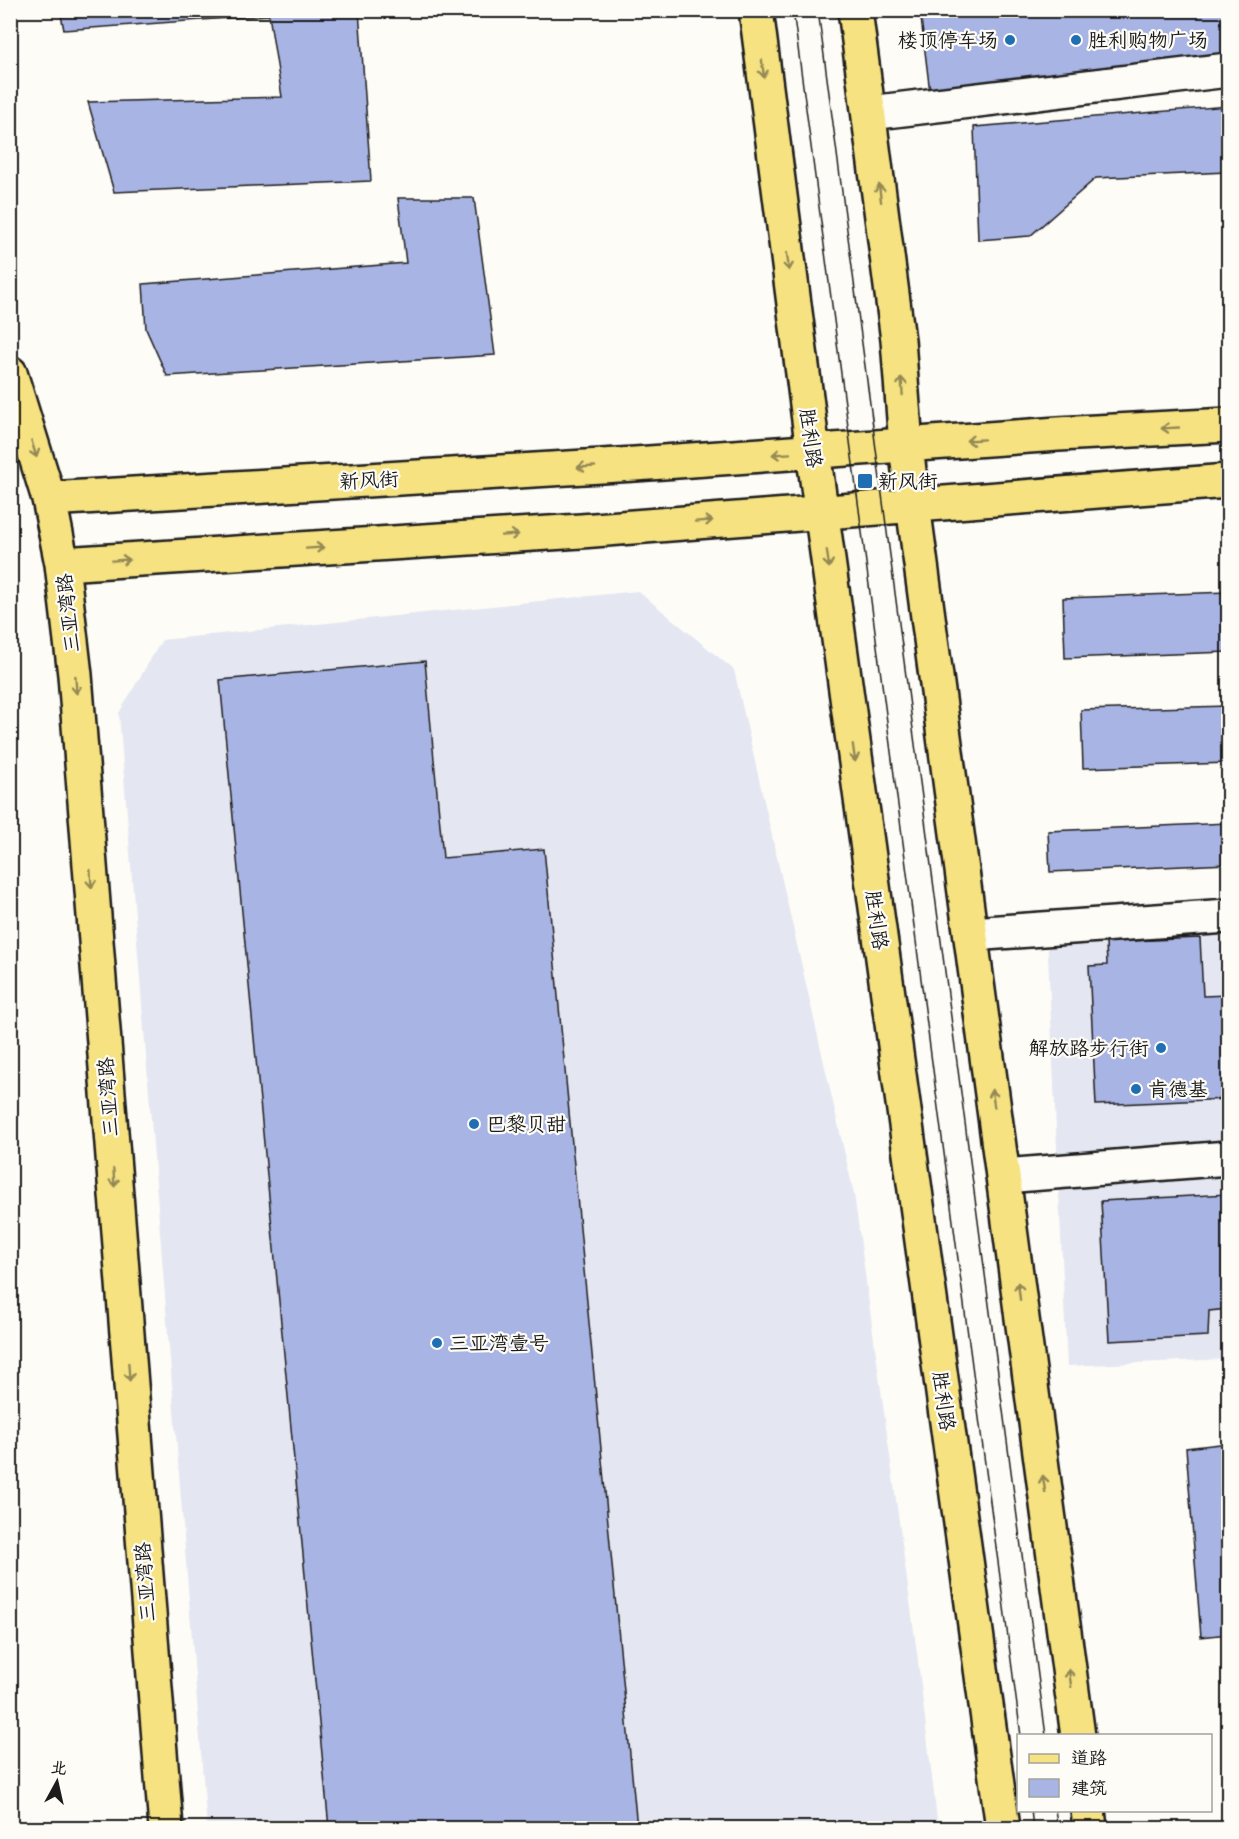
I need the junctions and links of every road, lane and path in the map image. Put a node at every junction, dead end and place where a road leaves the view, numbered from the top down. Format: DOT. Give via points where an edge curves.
graph roads {
  1 [pos="756,10"];
  2 [pos="855,10"];
  3 [pos="1228,70"];
  4 [pos="870,113"];
  5 [pos="10,373"];
  6 [pos="1228,425"];
  7 [pos="906,445"];
  8 [pos="813,451"];
  9 [pos="1228,481"];
  10 [pos="49,499"];
  11 [pos="913,505"];
  12 [pos="821,512"];
  13 [pos="62,564"];
  14 [pos="1228,916"];
  15 [pos="971,934"];
  16 [pos="1228,1158"];
  17 [pos="1004,1176"];
  18 [pos="1078,1734"];
  19 [pos="1088,1812"];
  20 [pos="166,1828"];
  21 [pos="1003,1828"];
  22 [pos="1090,1828"];
  1 -- 8 [label="main road, 胜利路, one-way"];
  2 -- 4 [label="main road"];
  3 -- 4 [label="street"];
  7 -- 4 [label="main road, one-way" via="898,340"];
  5 -- 10 [label="main road, 三亚湾路, one-way"];
  6 -- 7 [label="main road, 新风街, one-way"];
  7 -- 8 [label="main road, 新风街"];
  7 -- 11 [label="main road"];
  8 -- 10 [label="main road, 新风街, one-way"];
  8 -- 12 [label="main road, 胜利路"];
  9 -- 11 [label="main road"];
  10 -- 13 [label="main road, 三亚湾路"];
  11 -- 12 [label="main road"];
  11 -- 15 [label="main road"];
  13 -- 12 [label="main road, one-way"];
  12 -- 21 [label="main road, 胜利路, one-way"];
  13 -- 20 [label="main road, 三亚湾路, one-way" via="76,686"];
  14 -- 15 [label="street"];
  17 -- 15 [label="main road, one-way"];
  16 -- 17 [label="street"];
  18 -- 17 [label="main road, one-way"];
  19 -- 22 [label="main road"];
}
